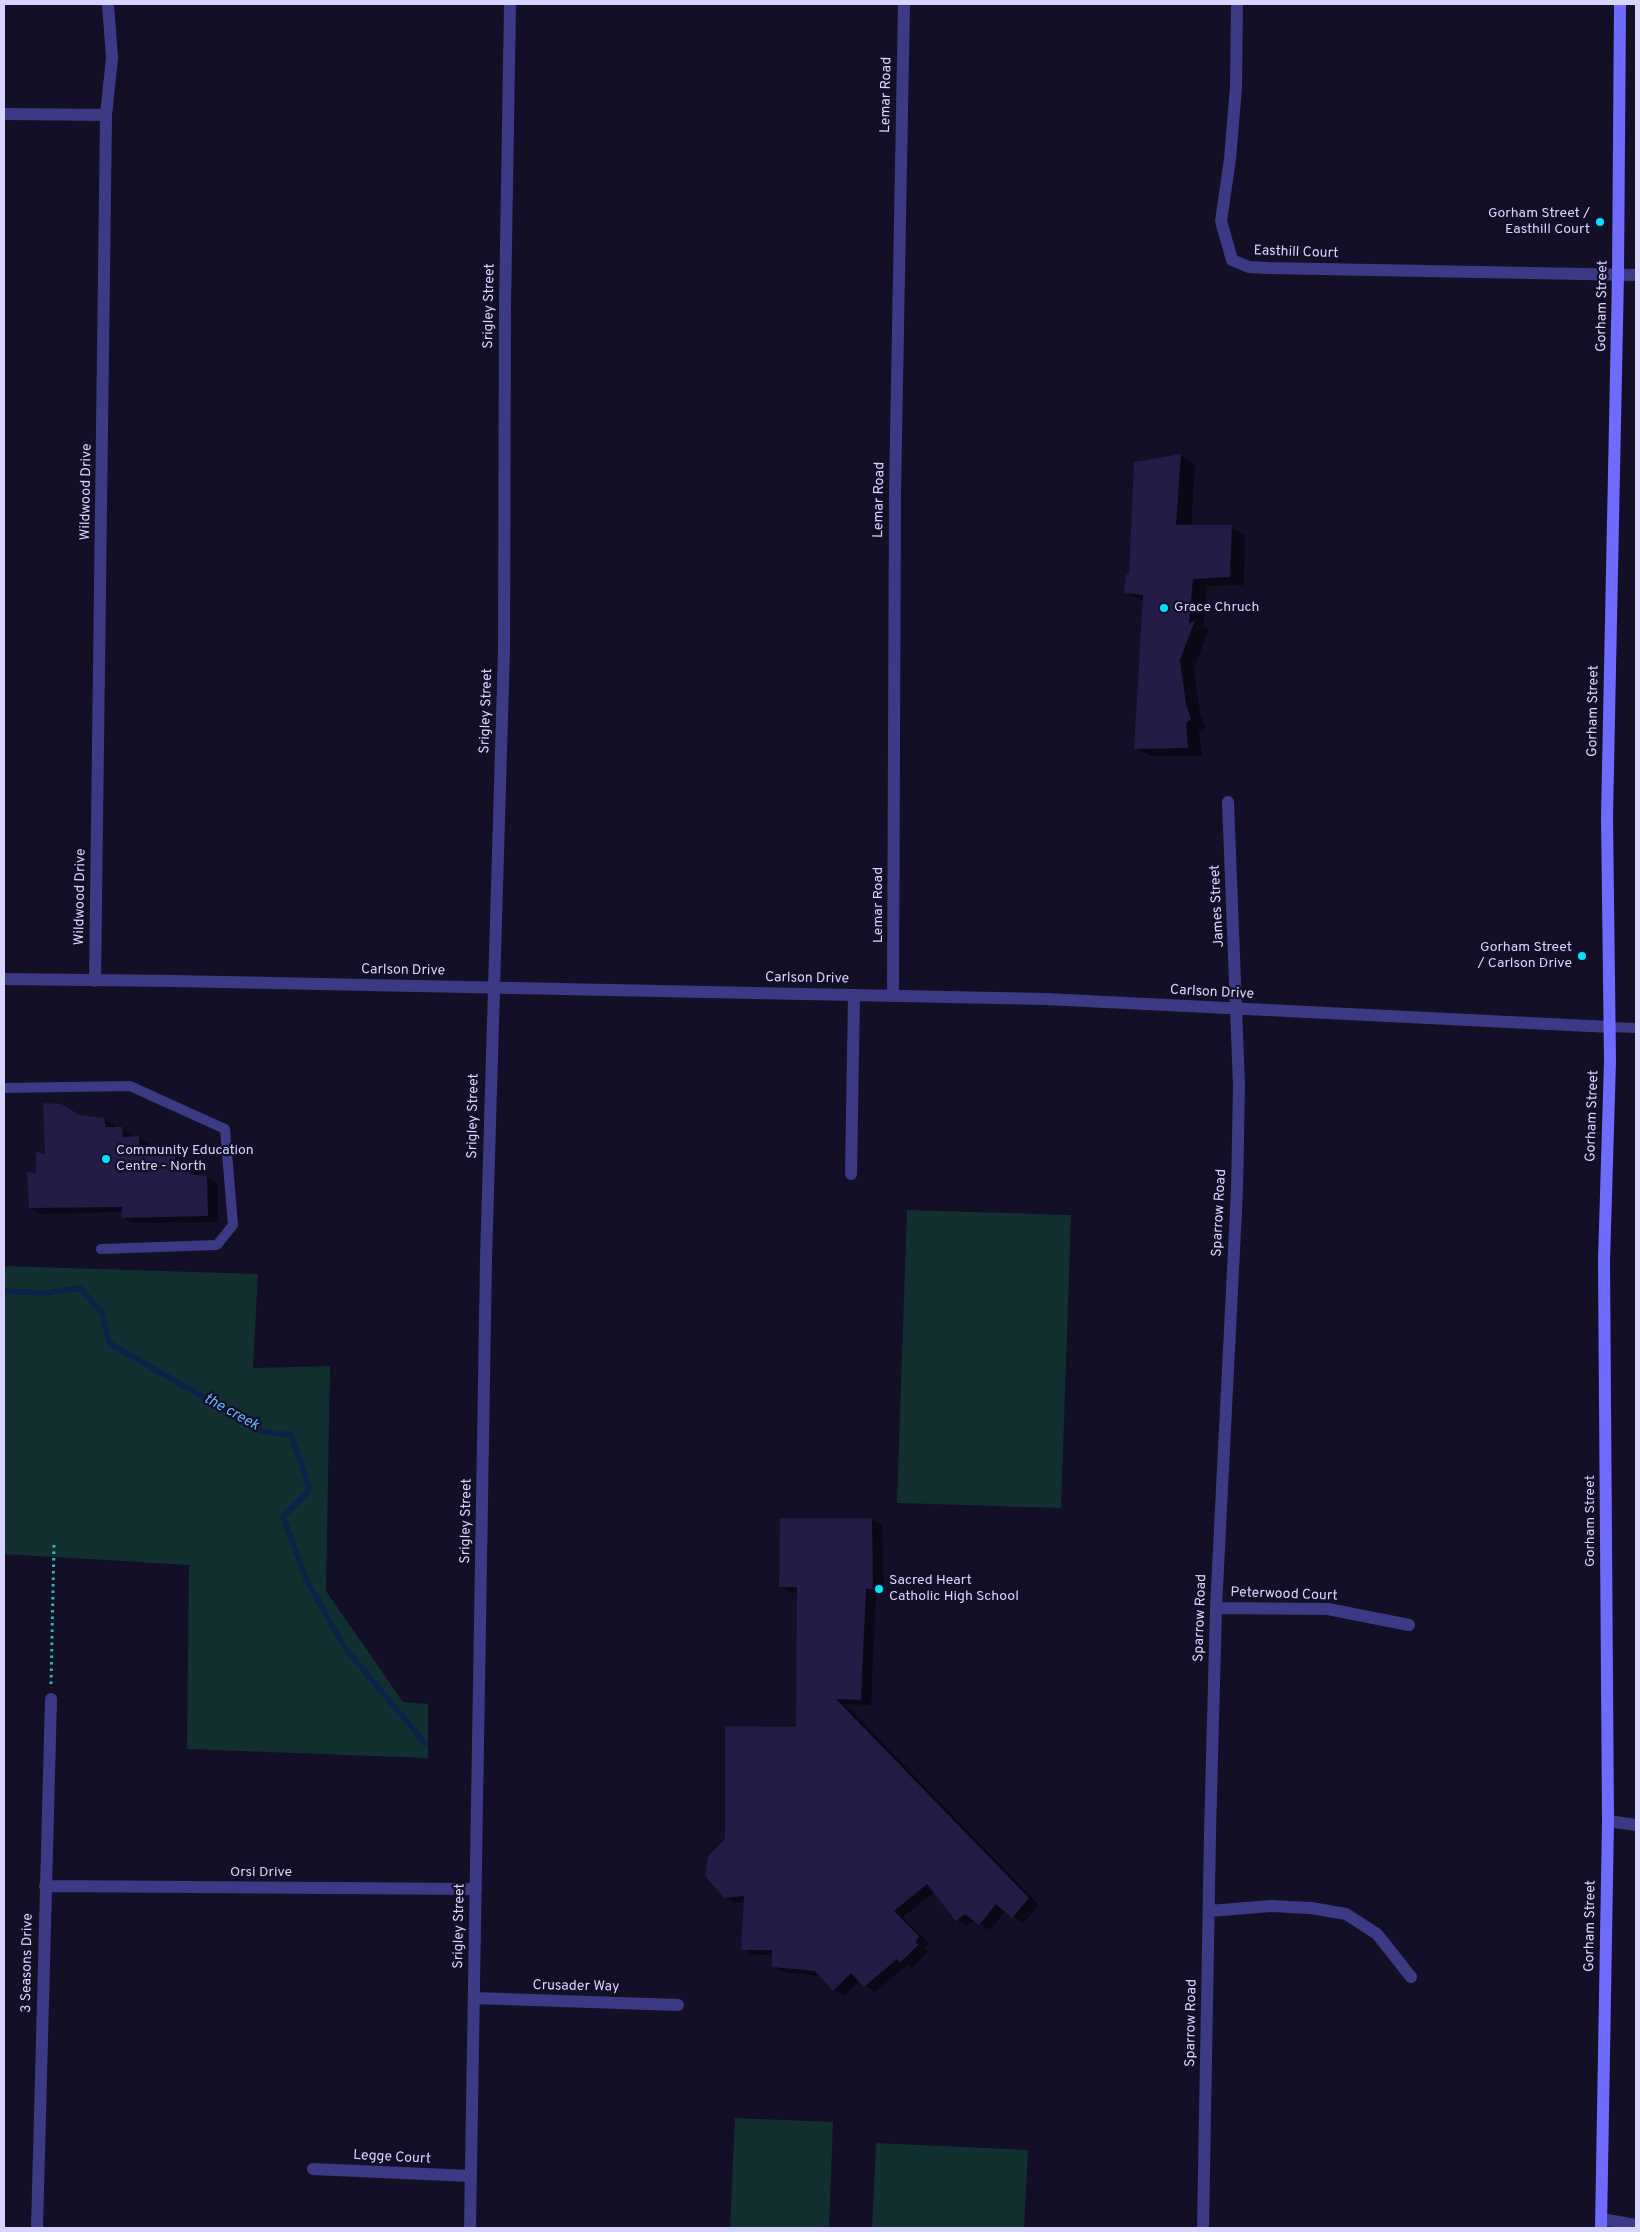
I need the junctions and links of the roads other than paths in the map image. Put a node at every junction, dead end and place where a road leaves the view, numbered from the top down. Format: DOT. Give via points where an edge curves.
graph roads {
  1 [pos="108,4"];
  2 [pos="510,4"];
  3 [pos="904,4"];
  4 [pos="1237,4"];
  5 [pos="1620,4"];
  6 [pos="4,114"];
  7 [pos="106,115"];
  8 [pos="1618,275"];
  9 [pos="1636,275"];
  10 [pos="1228,802"];
  11 [pos="4,979"];
  12 [pos="94,981"];
  13 [pos="493,988"];
  14 [pos="854,995"];
  15 [pos="894,996"];
  16 [pos="1237,1010"];
  17 [pos="1610,1027"];
  18 [pos="1636,1028"];
  19 [pos="4,1088"];
  20 [pos="851,1174"];
  21 [pos="101,1249"];
  22 [pos="1216,1608"];
  23 [pos="1409,1625"];
  24 [pos="51,1699"];
  25 [pos="1608,1822"];
  26 [pos="1636,1825"];
  27 [pos="45,1886"];
  28 [pos="476,1889"];
  29 [pos="1209,1911"];
  30 [pos="1412,1977"];
  31 [pos="474,1998"];
  32 [pos="678,2005"];
  33 [pos="313,2169"];
  34 [pos="470,2176"];
  35 [pos="1601,2223"];
  36 [pos="1636,2225"];
  37 [pos="37,2228"];
  38 [pos="470,2228"];
  39 [pos="1203,2228"];
  1 -- 7 [label="street, Wildwood Drive" via="112,58"];
  2 -- 13 [label="street, Srigley Street" via="504,650"];
  3 -- 15 [label="street, Lemar Road" via="895,491"];
  4 -- 8 [label="street, Easthill Court" via="1236,87 1221,221 1232,260 1249,267 1267,268"];
  5 -- 8 [label="main road, Gorham Street"];
  6 -- 7 [label="street"];
  7 -- 12 [label="street, Wildwood Drive"];
  8 -- 9 [label="street"];
  8 -- 17 [label="main road, Gorham Street" via="1607,817"];
  10 -- 16 [label="street, James Street"];
  11 -- 12 [label="street, Carlson Drive"];
  12 -- 13 [label="street, Carlson Drive"];
  13 -- 14 [label="street, Carlson Drive"];
  13 -- 28 [label="street, Srigley Street"];
  14 -- 15 [label="street, Carlson Drive"];
  14 -- 20 [label="street"];
  15 -- 16 [label="street, Carlson Drive" via="1045,999"];
  16 -- 17 [label="street, Carlson Drive"];
  16 -- 22 [label="street, Sparrow Road" via="1237,1190"];
  17 -- 18 [label="lane"];
  17 -- 25 [label="main road, Gorham Street" via="1604,1261"];
  19 -- 21 [label="lane" via="130,1086 224,1129 233,1225 217,1245"];
  22 -- 23 [label="street, Peterwood Court" via="1328,1609"];
  22 -- 29 [label="street, Sparrow Road"];
  24 -- 27 [label="street, 3 Seasons Drive"];
  25 -- 26 [label="street"];
  25 -- 35 [label="main road, Gorham Street"];
  27 -- 28 [label="street, Orsi Drive"];
  27 -- 37 [label="street, 3 Seasons Drive"];
  28 -- 31 [label="street, Srigley Street"];
  29 -- 30 [label="street" via="1271,1906 1346,1914 1377,1934"];
  29 -- 39 [label="street, Sparrow Road"];
  31 -- 32 [label="street, Crusader Way"];
  31 -- 34 [label="street, Srigley Street"];
  33 -- 34 [label="street, Legge Court"];
  34 -- 38 [label="street, Srigley Street"];
  35 -- 36 [label="street"];
}
